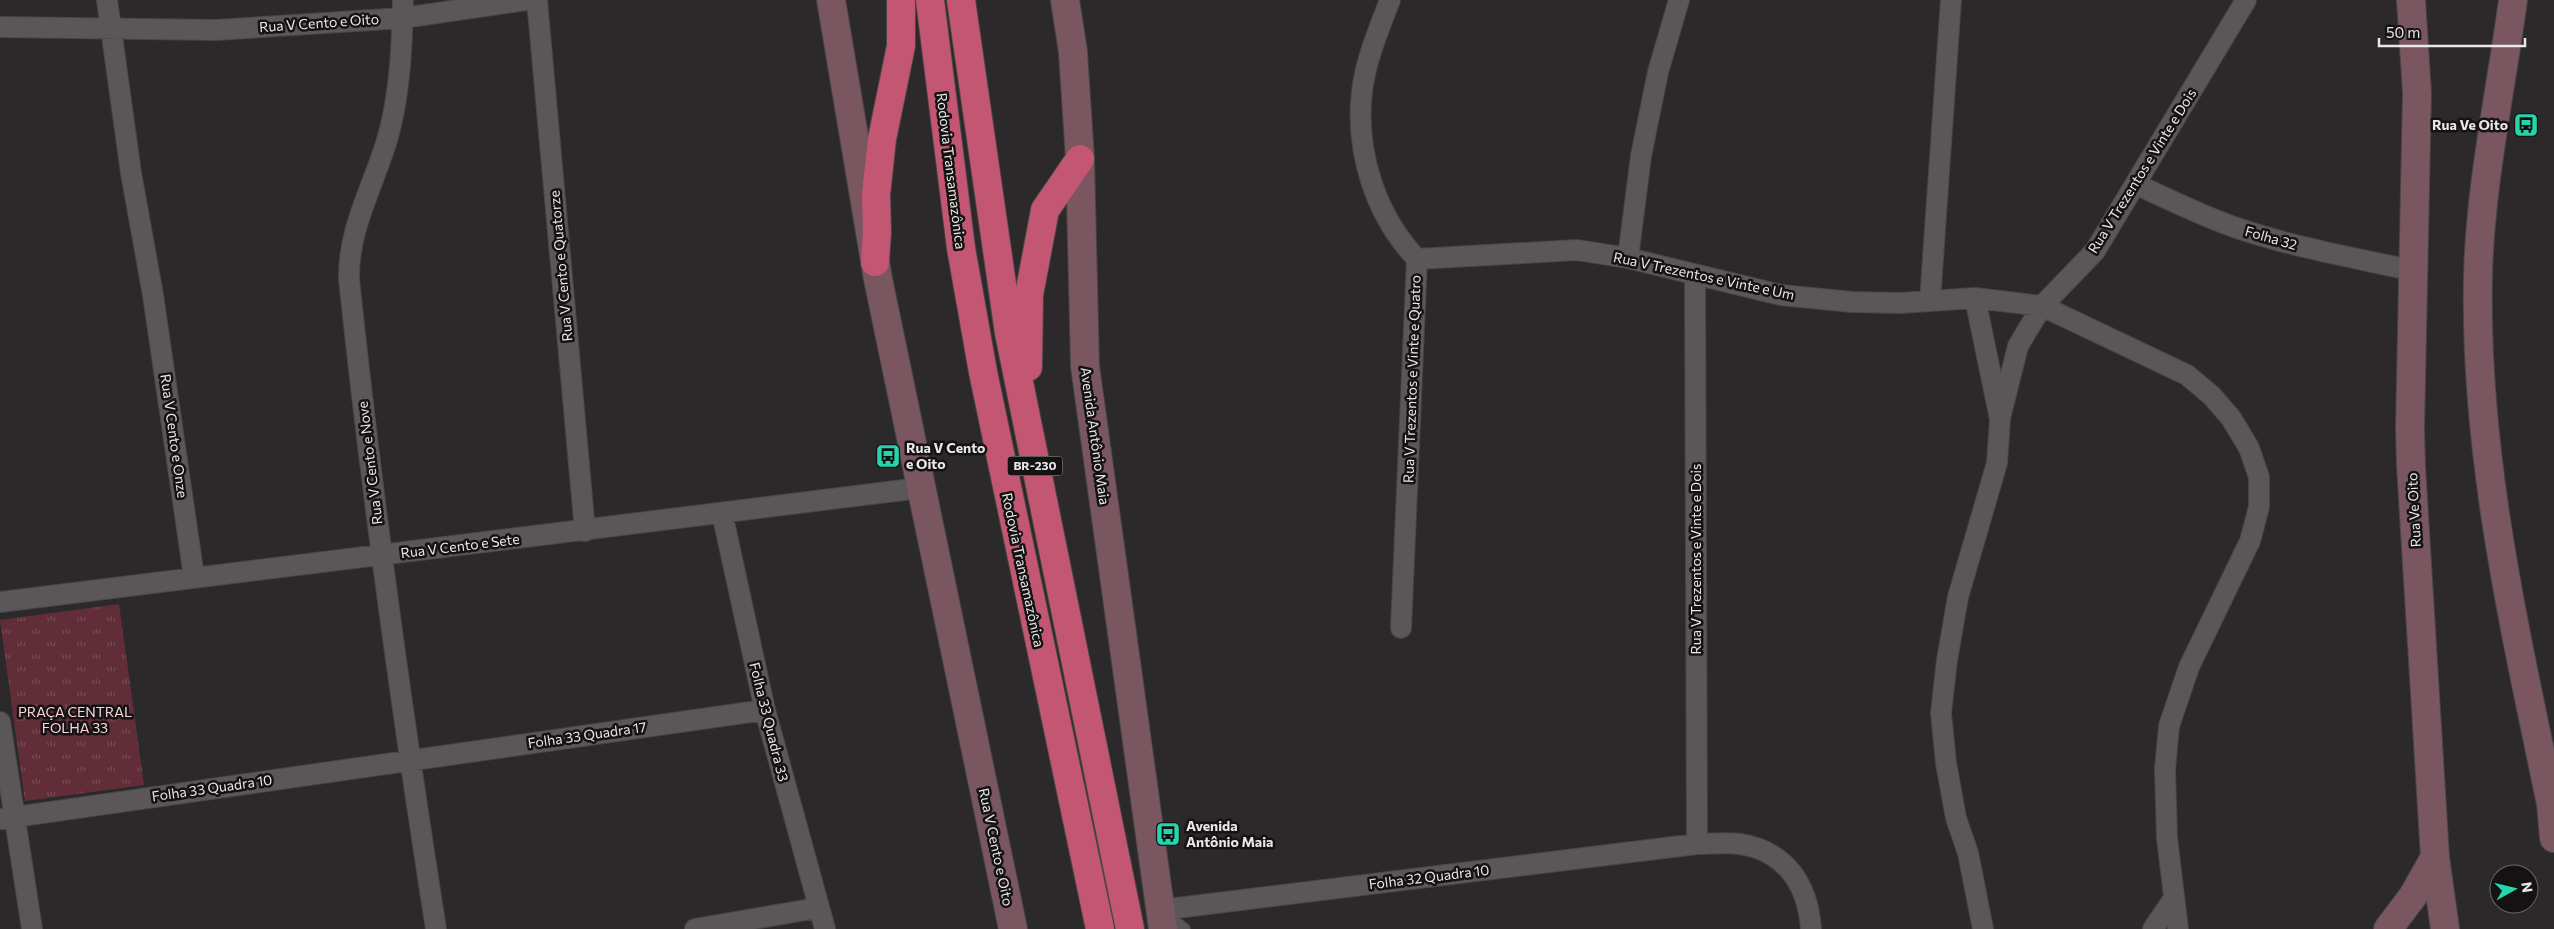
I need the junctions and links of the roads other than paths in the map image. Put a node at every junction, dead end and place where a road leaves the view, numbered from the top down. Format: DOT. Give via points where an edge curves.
graph roads {
  1 [pos="107,0"];
  2 [pos="526,0"];
  3 [pos="538,0"];
  4 [pos="831,0"];
  5 [pos="901,0"];
  6 [pos="930,0"];
  7 [pos="961,0"];
  8 [pos="1065,0"];
  9 [pos="1390,0"];
  10 [pos="1679,0"];
  11 [pos="1951,0"];
  12 [pos="2246,0"];
  13 [pos="2411,0"];
  14 [pos="2513,0"];
  15 [pos="403,9"];
  16 [pos="0,27"];
  17 [pos="110,30"];
  18 [pos="1080,158"];
  19 [pos="2136,184"];
  20 [pos="1628,258"];
  21 [pos="1417,259"];
  22 [pos="876,262"];
  23 [pos="2414,271"];
  24 [pos="1695,275"];
  25 [pos="1975,298"];
  26 [pos="1930,301"];
  27 [pos="2042,306"];
  28 [pos="2000,419"];
  29 [pos="1032,453"];
  30 [pos="920,488"];
  31 [pos="722,513"];
  32 [pos="585,531"];
  33 [pos="382,556"];
  34 [pos="194,577"];
  35 [pos="0,602"];
  36 [pos="1402,628"];
  37 [pos="765,710"];
  38 [pos="0,722"];
  39 [pos="410,760"];
  40 [pos="7,818"];
  41 [pos="2554,838"];
  42 [pos="1697,844"];
  43 [pos="2435,857"];
  44 [pos="2174,898"];
  45 [pos="817,908"];
  46 [pos="1161,919"];
  47 [pos="32,929"];
  48 [pos="436,929"];
  49 [pos="695,929"];
  50 [pos="825,929"];
  51 [pos="1013,929"];
  52 [pos="1100,929"];
  53 [pos="1130,929"];
  54 [pos="1185,929"];
  55 [pos="1811,929"];
  56 [pos="1983,929"];
  57 [pos="2153,929"];
  58 [pos="2178,929"];
  59 [pos="2388,929"];
  60 [pos="2445,929"];
  1 -- 17 [label="street"];
  2 -- 15 [label="street, Rua V Cento e Oito"];
  3 -- 32 [label="street, Rua V Cento e Quatorze"];
  4 -- 22 [label="main road, Rua V Cento e Oito"];
  5 -- 22 [label="highway" via="901,46 882,139 876,195"];
  6 -- 52 [label="highway, Rodovia Transamazônica / BR-230" via="961,248 983,372"];
  7 -- 29 [label="highway, BR-230" via="1009,333"];
  8 -- 18 [label="main road, Avenida Antônio Maia" via="1073,52"];
  9 -- 21 [label="street, Rua V Trezentos e Vinte e Quatro" via="1373,43 1362,90 1360,126 1367,168 1380,204 1391,228"];
  10 -- 20 [label="street" via="1658,72 1641,156"];
  11 -- 26 [label="street"];
  12 -- 19 [label="street, Rua V Trezentos e Vinte e Dois"];
  13 -- 23 [label="main road, Rua Ve Oito" via="2417,94"];
  14 -- 41 [label="main road" via="2483,209 2478,273 2478,365 2501,558 2551,804"];
  15 -- 17 [label="street, Rua V Cento e Oito" via="216,30"];
  15 -- 33 [label="street, Rua V Cento e Nove" via="398,78 387,139 349,254 349,279"];
  16 -- 17 [label="street, Rua V Cento e Oito"];
  17 -- 34 [label="street, Rua V Cento e Onze"];
  18 -- 29 [label="highway" via="1045,210 1029,295 1027,364"];
  18 -- 46 [label="main road, Avenida Antônio Maia" via="1085,366"];
  19 -- 23 [label="street, Folha 32" via="2240,229 2286,243"];
  19 -- 27 [label="street, Rua V Trezentos e Vinte e Dois" via="2095,251"];
  20 -- 21 [label="street, Rua V Trezentos e Vinte e Um" via="1577,250"];
  20 -- 24 [label="street, Rua V Trezentos e Vinte e Um"];
  21 -- 36 [label="street, Rua V Trezentos e Vinte e Quatro"];
  22 -- 30 [label="main road, Rua V Cento e Oito"];
  23 -- 43 [label="main road, Rua Ve Oito" via="2410,447"];
  24 -- 26 [label="street, Rua V Trezentos e Vinte e Um" via="1781,294 1852,302"];
  24 -- 42 [label="street, Rua V Trezentos e Vinte e Dois"];
  25 -- 26 [label="street, Rua V Trezentos e Vinte e Um"];
  25 -- 27 [label="street, Rua V Trezentos e Vinte e Um"];
  25 -- 28 [label="street, Rua V Trezentos e Vinte e Dois"];
  27 -- 28 [label="street, Rua V Trezentos e Vinte e Dois" via="2018,346"];
  27 -- 44 [label="street, Rua V Trezentos e Vinte e Um" via="2187,375 2231,418 2249,448 2259,477 2259,507 2250,541 2189,667 2169,726 2165,779"];
  28 -- 56 [label="street, Rua V Trezentos e Vinte e Dois" via="1997,462 1958,597 1941,713 1956,818 1968,853"];
  29 -- 53 [label="highway, BR-230"];
  30 -- 31 [label="street, Rua V Cento e Sete"];
  30 -- 51 [label="main road, Rua V Cento e Oito"];
  31 -- 32 [label="street, Rua V Cento e Sete"];
  31 -- 37 [label="street, Folha 33 Quadra 33"];
  32 -- 33 [label="street, Rua V Cento e Sete"];
  33 -- 34 [label="street, Rua V Cento e Sete"];
  33 -- 39 [label="street, Rua V Cento e Nove"];
  34 -- 35 [label="street, Rua V Cento e Sete"];
  37 -- 39 [label="street, Folha 33 Quadra 17"];
  37 -- 45 [label="street, Folha 33 Quadra 33"];
  38 -- 40 [label="street"];
  39 -- 40 [label="street, Folha 33 Quadra 10"];
  39 -- 48 [label="street, Rua V Cento e Nove"];
  40 -- 47 [label="street"];
  42 -- 46 [label="street, Folha 32 Quadra 10"];
  42 -- 55 [label="street, Folha 32 Quadra 10" via="1739,844 1763,850 1780,859 1802,890"];
  43 -- 59 [label="main road" via="2413,896"];
  43 -- 60 [label="main road, Rua Ve Oito"];
  44 -- 57 [label="street"];
  44 -- 58 [label="street, Rua V Trezentos e Vinte e Um"];
  45 -- 49 [label="street"];
  45 -- 50 [label="street, Folha 33 Quadra 33"];
  46 -- 54 [label="lane"];
}
